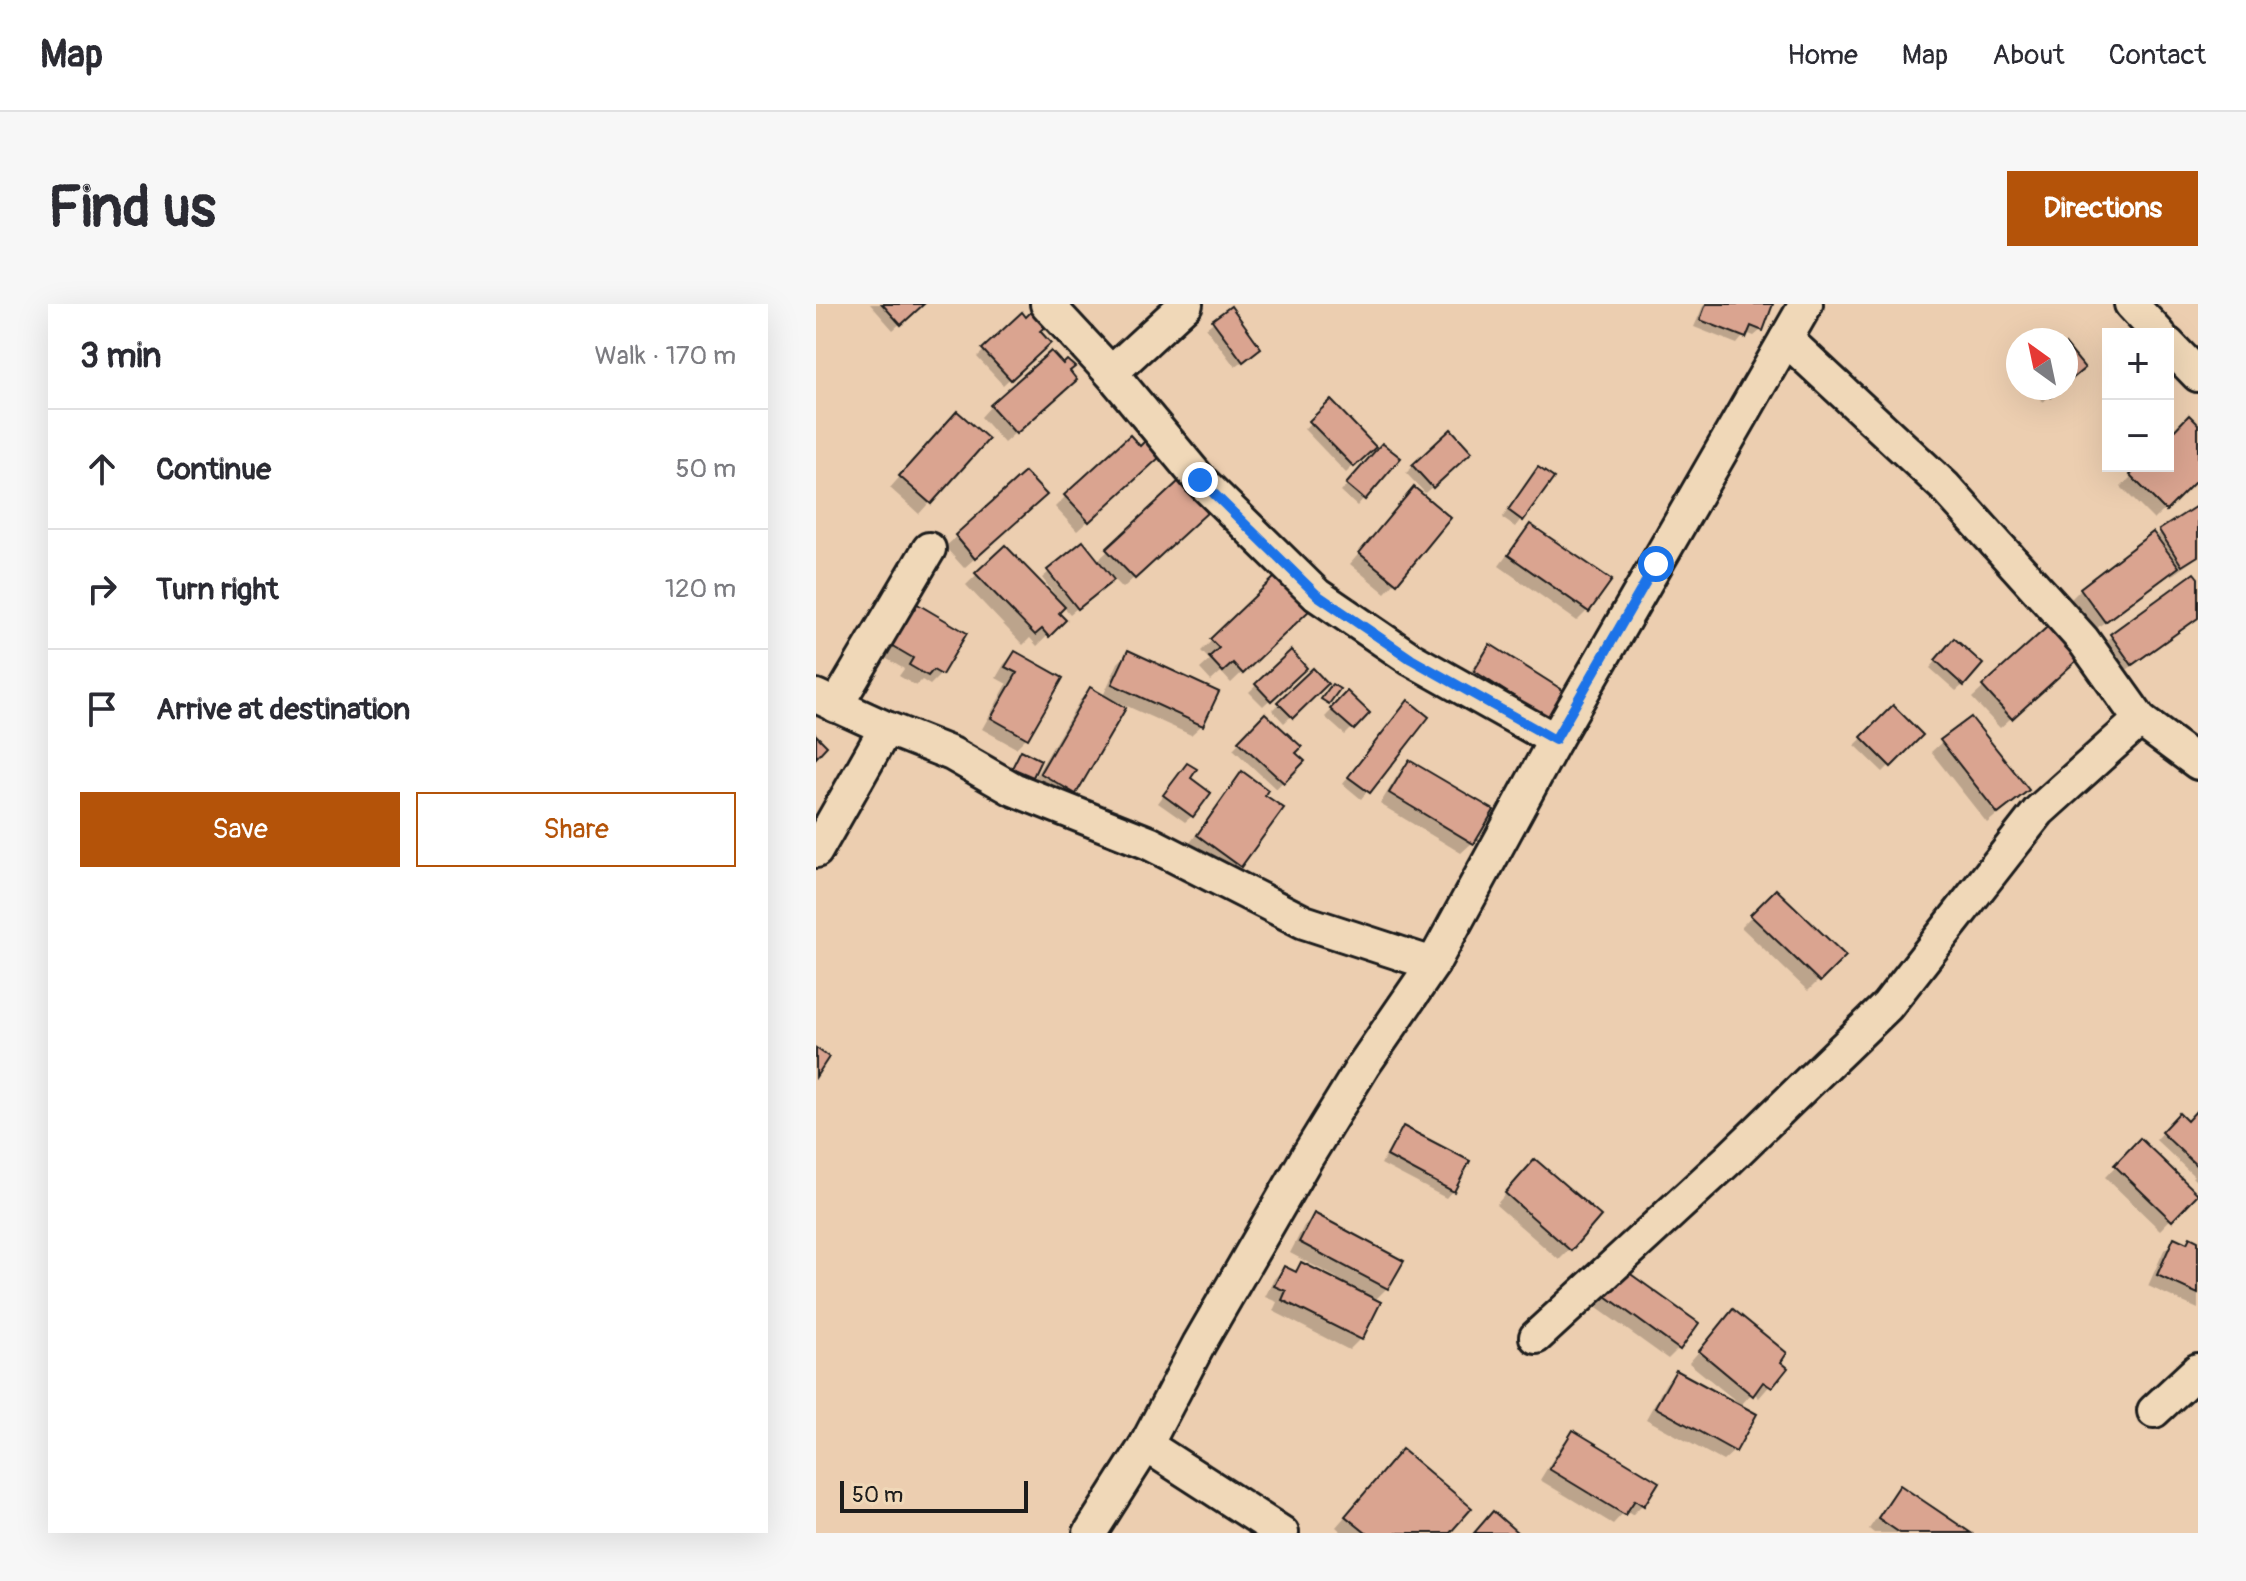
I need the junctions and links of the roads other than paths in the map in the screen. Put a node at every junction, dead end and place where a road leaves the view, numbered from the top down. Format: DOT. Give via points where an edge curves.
graph roads {
  1 [pos="1047,304"];
  2 [pos="1186,304"];
  3 [pos="1806,304"];
  4 [pos="2131,304"];
  5 [pos="2153,328"];
  6 [pos="1786,339"];
  7 [pos="2174,350"];
  8 [pos="1111,373"];
  9 [pos="2198,375"];
  10 [pos="929,549"];
  11 [pos="826,701"];
  12 [pos="2140,720"];
  13 [pos="886,728"];
  14 [pos="1555,740"];
  15 [pos="2198,763"];
  16 [pos="816,851"];
  17 [pos="1433,964"];
  18 [pos="1536,1337"];
  19 [pos="2198,1370"];
  20 [pos="2154,1411"];
  21 [pos="1146,1445"];
  22 [pos="1090,1533"];
  23 [pos="1282,1533"];
  1 -- 8 [label="street"];
  2 -- 8 [label="street"];
  3 -- 6 [label="street"];
  4 -- 5 [label="street"];
  6 -- 12 [label="street" via="1945,487 2083,640"];
  6 -- 14 [label="street"];
  7 -- 9 [label="street"];
  8 -- 14 [label="street" via="1200,480 1317,595 1411,659"];
  10 -- 11 [label="street"];
  11 -- 13 [label="street"];
  12 -- 15 [label="street"];
  12 -- 18 [label="street" via="2039,811 1887,1006"];
  13 -- 16 [label="street"];
  13 -- 17 [label="street" via="952,754 1013,789 1149,843 1304,922"];
  14 -- 17 [label="street"];
  17 -- 21 [label="street" via="1307,1157"];
  19 -- 20 [label="street"];
  21 -- 22 [label="street"];
  21 -- 23 [label="street"];
}
